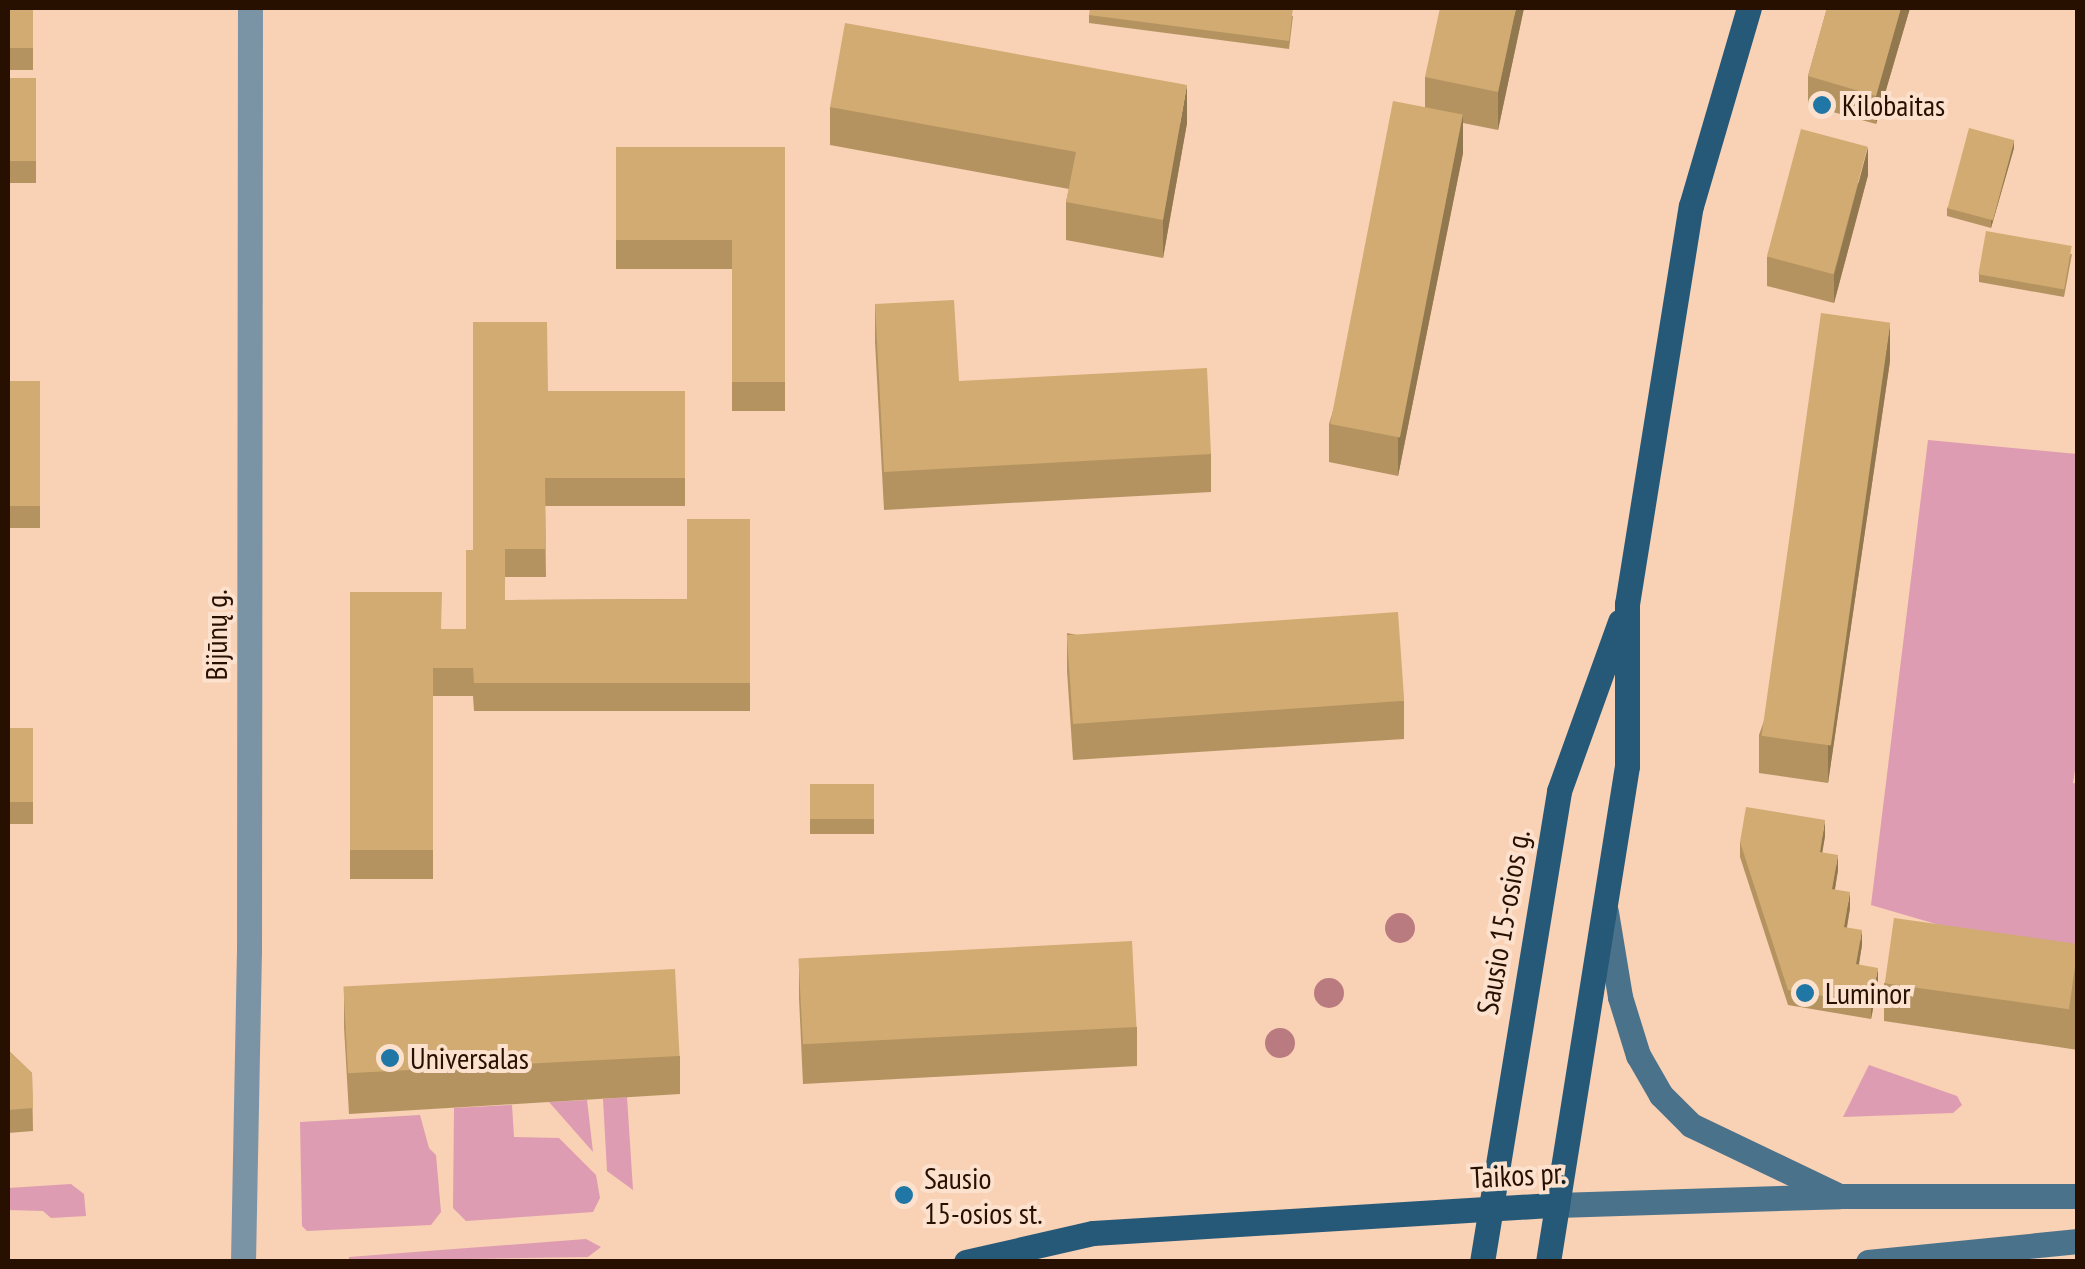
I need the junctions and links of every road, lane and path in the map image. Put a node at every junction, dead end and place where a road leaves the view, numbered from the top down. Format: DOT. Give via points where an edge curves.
graph roads {
  1 [pos="250,8"];
  2 [pos="1749,8"];
  3 [pos="1627,604"];
  4 [pos="1604,905"];
  5 [pos="1840,1196"];
  6 [pos="2078,1196"];
  7 [pos="1558,1204"];
  8 [pos="1491,1208"];
  9 [pos="2078,1241"];
  10 [pos="244,1262"];
  11 [pos="966,1262"];
  12 [pos="1482,1262"];
  13 [pos="1548,1262"];
  14 [pos="1868,1262"];
  1 -- 10 [label="street, Bijūnų g."];
  2 -- 3 [label="main road, Sausio 15-osios g." via="1692,206"];
  3 -- 4 [label="main road, Sausio 15-osios g." via="1626,766"];
  3 -- 8 [label="main road, Sausio 15-osios g." via="1559,792"];
  4 -- 5 [label="street" via="1620,997 1638,1055 1662,1095 1692,1125"];
  4 -- 7 [label="main road, Sausio 15-osios g."];
  5 -- 6 [label="street, Taikos pr."];
  5 -- 7 [label="street, Taikos pr."];
  7 -- 8 [label="main road, Taikos pr."];
  7 -- 13 [label="main road, Sausio 15-osios g."];
  8 -- 11 [label="main road, Taikos pr." via="1092,1234"];
  8 -- 12 [label="main road, Sausio 15-osios g."];
  9 -- 14 [label="street"];
}
